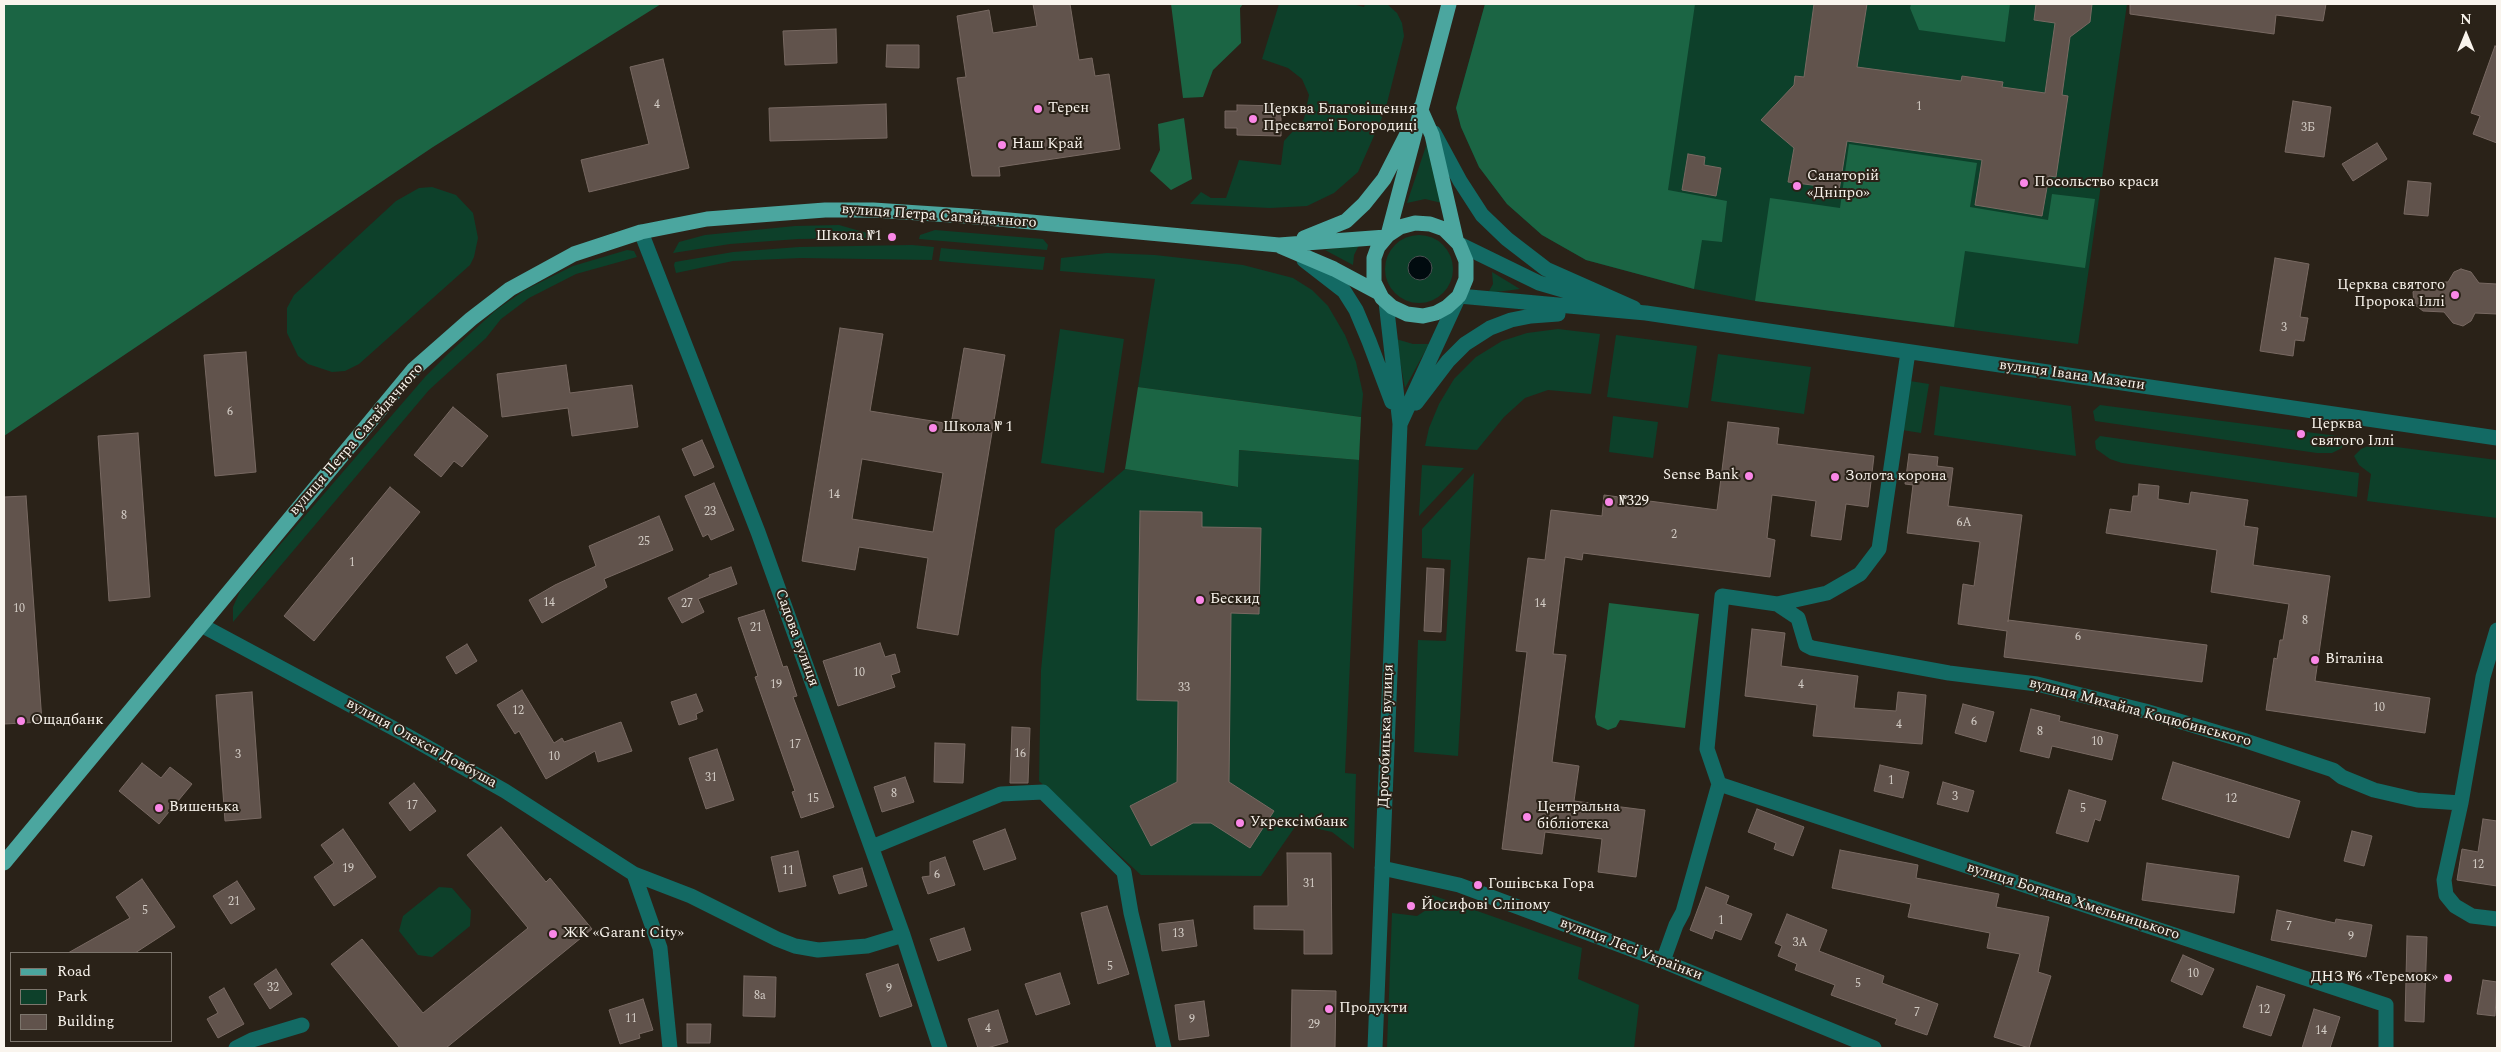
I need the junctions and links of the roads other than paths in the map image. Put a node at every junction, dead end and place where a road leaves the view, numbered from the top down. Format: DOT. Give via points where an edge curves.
graph roads {
  1 [pos="1449,4"];
  2 [pos="1420,108"];
  3 [pos="641,232"];
  4 [pos="1387,236"];
  5 [pos="1457,242"];
  6 [pos="1279,245"];
  7 [pos="1382,297"];
  8 [pos="1458,297"];
  9 [pos="1646,314"];
  10 [pos="1908,352"];
  11 [pos="1400,424"];
  12 [pos="2497,438"];
  13 [pos="1777,604"];
  14 [pos="201,625"];
  15 [pos="2497,630"];
  16 [pos="1719,784"];
  17 [pos="2461,803"];
  18 [pos="872,847"];
  19 [pos="4,863"];
  20 [pos="1382,868"];
  21 [pos="634,874"];
  22 [pos="2497,919"];
  23 [pos="903,935"];
  24 [pos="1663,961"];
  25 [pos="302,1025"];
  26 [pos="236,1048"];
  27 [pos="670,1048"];
  28 [pos="940,1048"];
  29 [pos="1164,1048"];
  30 [pos="1374,1048"];
  31 [pos="1874,1048"];
  32 [pos="2386,1048"];
  1 -- 2 [label="main road"];
  2 -- 4 [label="main road"];
  2 -- 5 [label="main road" via="1432,135"];
  2 -- 6 [label="main road" via="1384,179 1364,204 1346,221 1315,235"];
  2 -- 9 [label="street" via="1482,215 1506,239 1546,269"];
  3 -- 6 [label="main road, вулиця Петра Сагайдачного" via="707,219 768,213 873,210"];
  3 -- 14 [label="main road, вулиця Петра Сагайдачного" via="574,254 510,289 470,319 413,370"];
  3 -- 18 [label="street, Садова вулиця" via="758,532"];
  4 -- 5 [label="main road" via="1400,227 1415,223 1437,226"];
  4 -- 6 [label="main road"];
  4 -- 7 [label="main road" via="1378,247 1373,264 1374,282"];
  5 -- 8 [label="main road" via="1466,261 1466,279"];
  5 -- 9 [label="street" via="1539,283"];
  6 -- 7 [label="main road" via="1334,269"];
  6 -- 11 [label="street" via="1318,269 1344,291 1356,310"];
  7 -- 8 [label="main road" via="1399,311 1423,316 1436,314"];
  7 -- 11 [label="street"];
  8 -- 9 [label="street"];
  8 -- 11 [label="street"];
  9 -- 10 [label="street, вулиця Івана Мазепи"];
  9 -- 11 [label="street" via="1542,314 1490,328 1465,344 1448,361"];
  10 -- 12 [label="street, вулиця Івана Мазепи"];
  10 -- 13 [label="street" via="1879,549 1860,574 1827,593"];
  11 -- 20 [label="street, Дрогобицька вулиця"];
  13 -- 16 [label="street" via="1722,596 1707,749"];
  13 -- 17 [label="street, вулиця Михайла Коцюбинського" via="1798,618 1806,645 1812,648 2037,684 2246,741 2333,770 2374,790 2417,800"];
  14 -- 19 [label="main road, вулиця Петра Сагайдачного"];
  14 -- 21 [label="street, вулиця Олекси Довбуша" via="497,786"];
  15 -- 17 [label="street" via="2483,677"];
  16 -- 24 [label="street" via="1683,912"];
  16 -- 32 [label="street, вулиця Богдана Хмельницького" via="2386,1006"];
  17 -- 22 [label="street" via="2444,880 2446,895 2455,906 2472,916"];
  18 -- 23 [label="street, Садова вулиця"];
  18 -- 29 [label="street" via="1001,794 1043,792 1124,872"];
  20 -- 24 [label="street, вулиця Лесі Українки" via="1459,885"];
  20 -- 30 [label="street, Дрогобицька вулиця"];
  21 -- 23 [label="street, вулиця Олекси Довбуша" via="691,896 795,946 818,950 867,946"];
  21 -- 27 [label="street" via="660,948"];
  23 -- 28 [label="street, Садова вулиця"];
  24 -- 31 [label="street, вулиця Лесі Українки"];
  25 -- 26 [label="street"];
}
